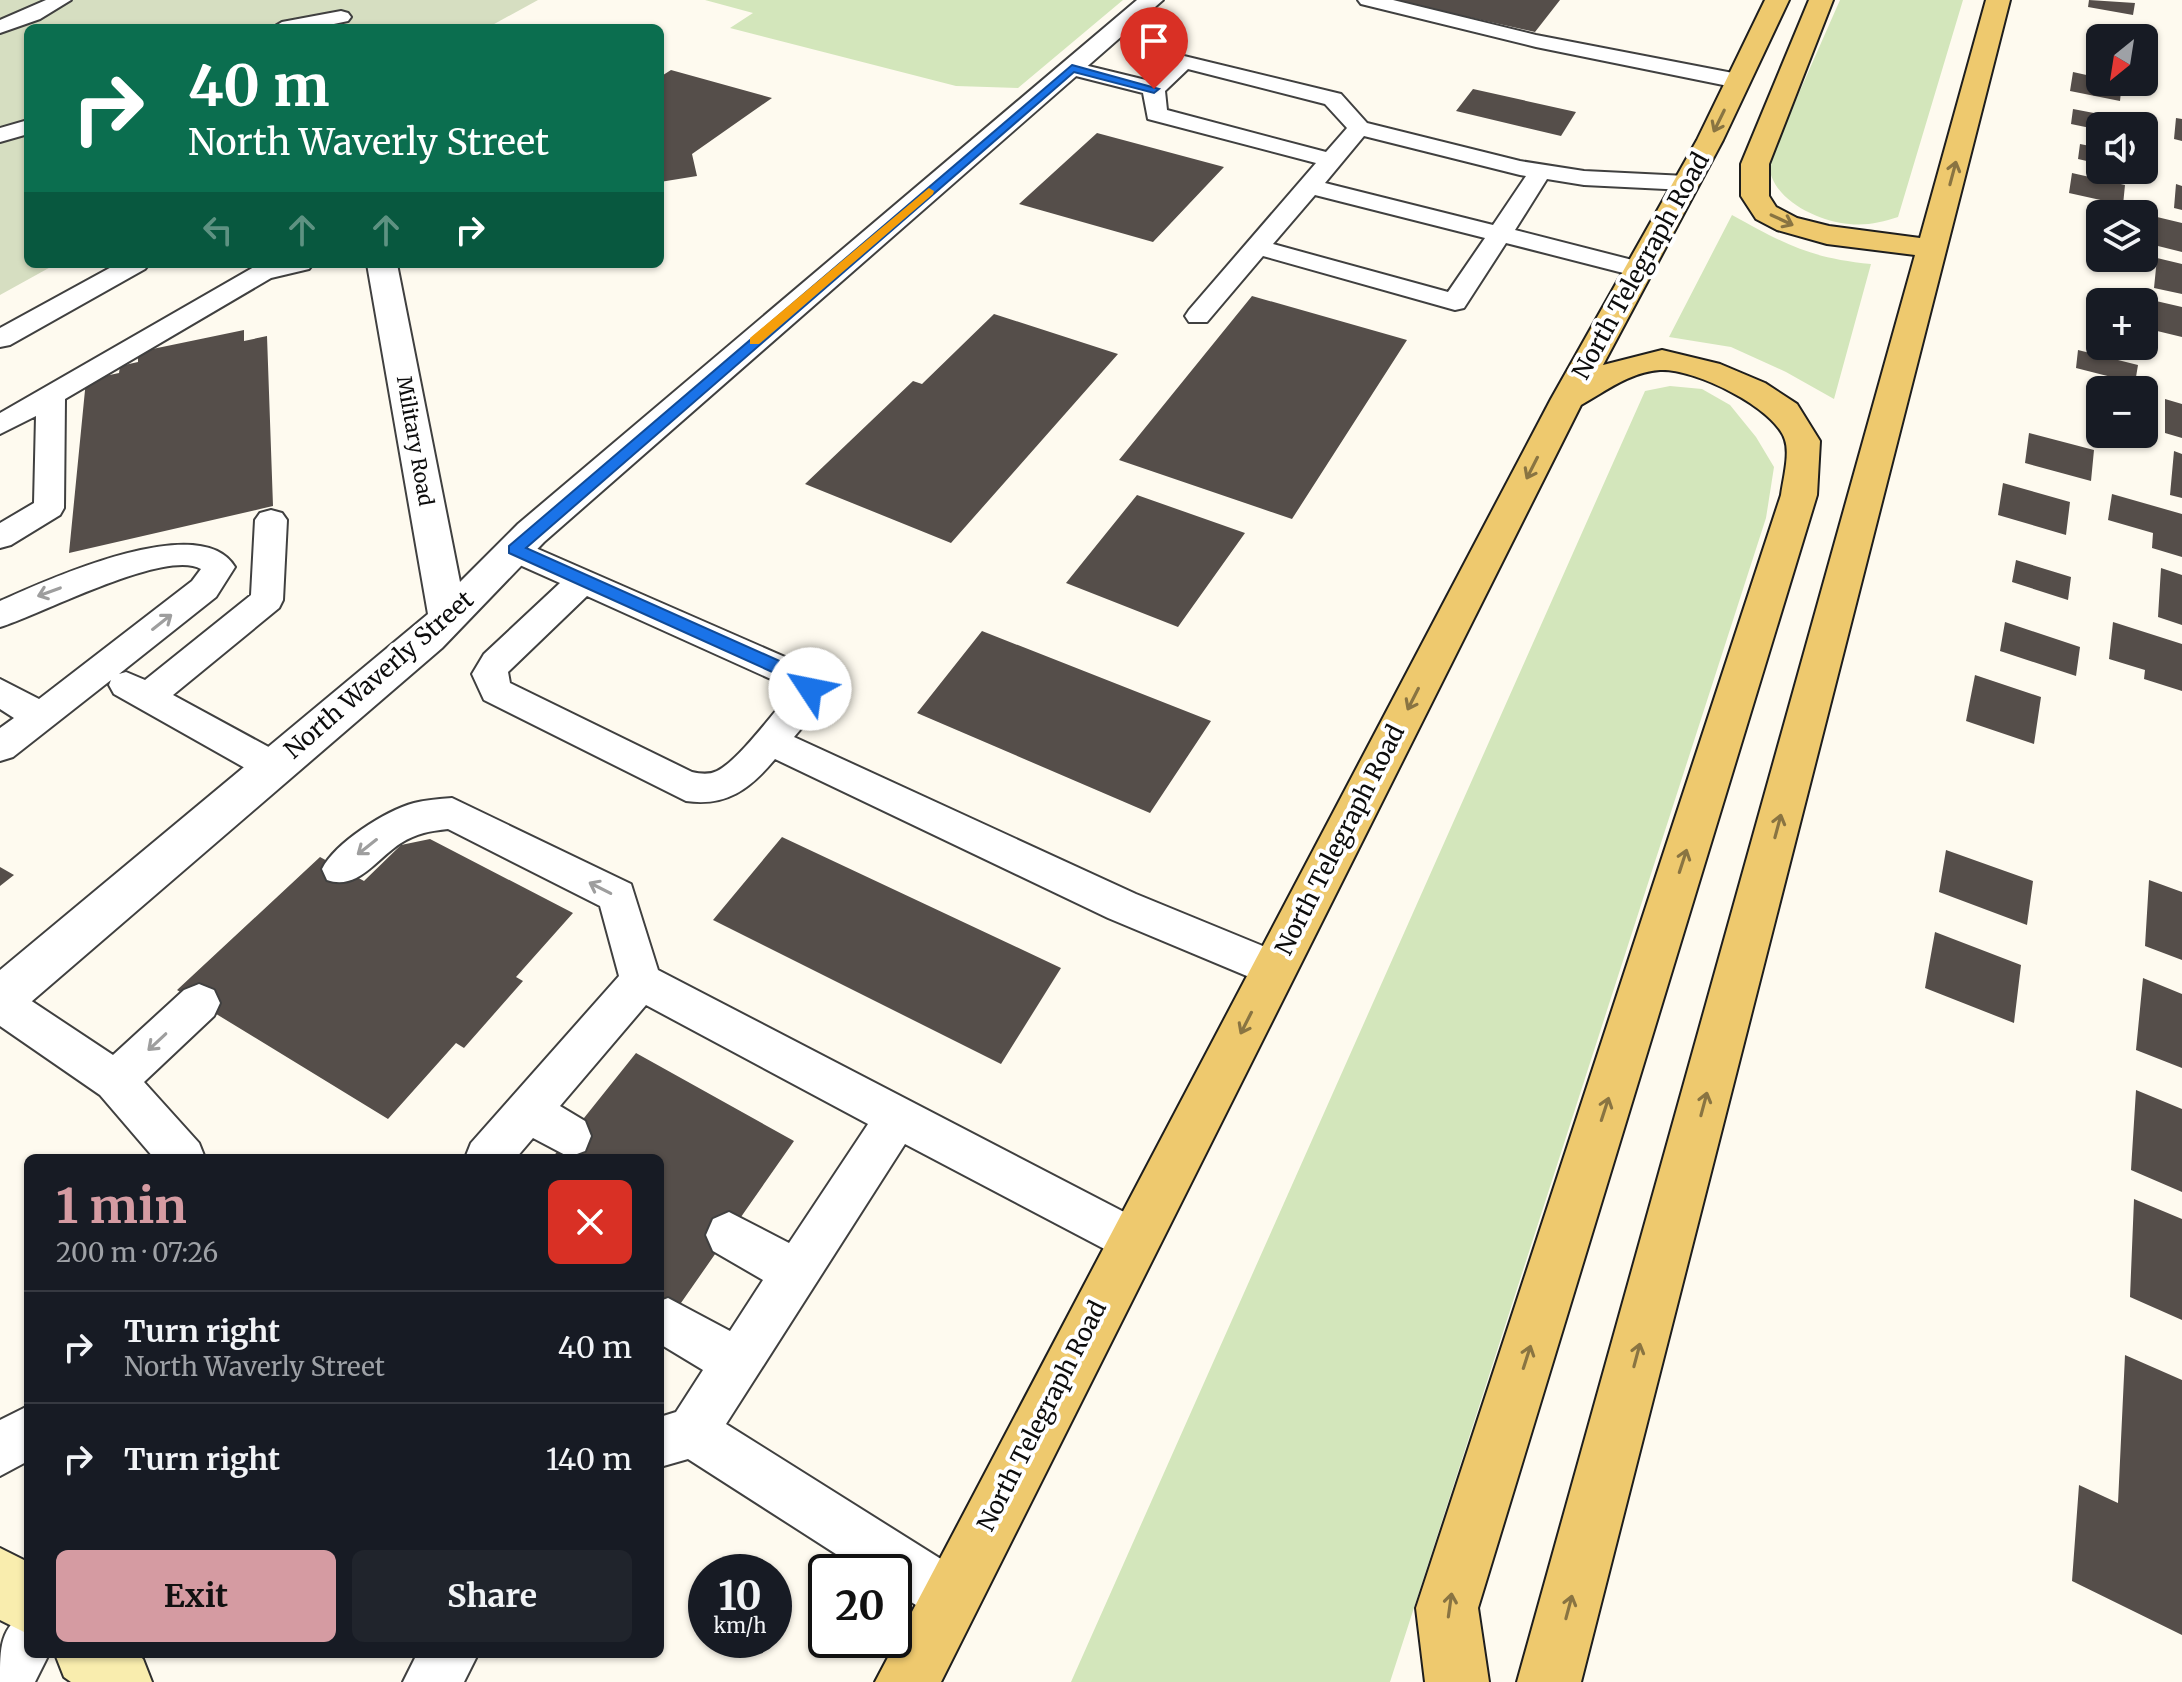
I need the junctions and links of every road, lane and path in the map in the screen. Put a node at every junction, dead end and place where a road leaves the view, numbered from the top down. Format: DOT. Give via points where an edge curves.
graph roads {
  1 [pos="61,0"];
  2 [pos="1151,0"];
  3 [pos="1368,0"];
  4 [pos="1777,0"];
  5 [pos="1821,0"];
  6 [pos="1998,0"];
  7 [pos="341,15"];
  8 [pos="276,22"];
  9 [pos="0,27"];
  10 [pos="1072,68"];
  11 [pos="1738,81"];
  12 [pos="1154,89"];
  13 [pos="24,128"];
  14 [pos="1359,128"];
  15 [pos="0,135"];
  16 [pos="1331,160"];
  17 [pos="1541,171"];
  18 [pos="1686,183"];
  19 [pos="1309,186"];
  20 [pos="1499,235"];
  21 [pos="1257,247"];
  22 [pos="1933,248"];
  23 [pos="129,268"];
  24 [pos="282,268"];
  25 [pos="383,268"];
  26 [pos="1639,269"];
  27 [pos="1198,316"];
  28 [pos="0,339"];
  29 [pos="51,395"];
  30 [pos="1568,399"];
  31 [pos="0,425"];
  32 [pos="271,520"];
  33 [pos="0,537"];
  34 [pos="515,550"];
  35 [pos="584,580"];
  36 [pos="0,615"];
  37 [pos="448,618"];
  38 [pos="100,671"];
  39 [pos="0,692"];
  40 [pos="147,697"];
  41 [pos="41,717"];
  42 [pos="769,741"];
  43 [pos="0,747"];
  44 [pos="274,767"];
  45 [pos="341,869"];
  46 [pos="1273,969"];
  47 [pos="641,981"];
  48 [pos="0,1001"];
  49 [pos="199,1003"];
  50 [pos="115,1081"];
  51 [pos="527,1111"];
  52 [pos="897,1118"];
  53 [pos="569,1136"];
  54 [pos="179,1154"];
  55 [pos="490,1154"];
  56 [pos="729,1235"];
  57 [pos="1133,1241"];
  58 [pos="795,1272"];
  59 [pos="668,1322"];
  60 [pos="736,1362"];
  61 [pos="24,1434"];
  62 [pos="676,1437"];
  63 [pos="0,1450"];
  64 [pos="0,1579"];
  65 [pos="949,1595"];
  66 [pos="24,1600"];
  67 [pos="24,1646"];
  68 [pos="92,1658"];
  69 [pos="447,1658"];
  70 [pos="1557,1678"];
  71 [pos="5,1682"];
  72 [pos="120,1682"];
  73 [pos="431,1682"];
  74 [pos="907,1682"];
  75 [pos="1457,1682"];
  1 -- 9 [label="lane"];
  2 -- 10 [label="street, North Waverly Street"];
  3 -- 11 [label="lane" via="1536,41"];
  4 -- 11 [label="main road, North Telegraph Road"];
  5 -- 22 [label="main road, one-way" via="1755,164 1755,196 1766,213 1787,224 1827,235"];
  22 -- 6 [label="main road, one-way"];
  7 -- 8 [label="lane"];
  10 -- 12 [label="lane"];
  10 -- 34 [label="street, North Waverly Street"];
  11 -- 18 [label="main road, North Telegraph Road, one-way"];
  12 -- 14 [label="lane" via="1184,62 1333,99"];
  12 -- 16 [label="lane" via="1156,114"];
  13 -- 15 [label="lane"];
  14 -- 16 [label="lane"];
  14 -- 17 [label="lane"];
  16 -- 19 [label="lane"];
  17 -- 18 [label="lane"];
  17 -- 20 [label="lane"];
  18 -- 26 [label="main road, North Telegraph Road"];
  19 -- 20 [label="lane"];
  19 -- 21 [label="lane"];
  20 -- 21 [label="lane" via="1455,302"];
  20 -- 26 [label="lane"];
  21 -- 27 [label="lane"];
  70 -- 22 [label="main road, one-way"];
  23 -- 28 [label="lane"];
  24 -- 29 [label="lane" via="263,272"];
  25 -- 37 [label="street, Military Road"];
  26 -- 30 [label="main road, North Telegraph Road"];
  29 -- 31 [label="lane"];
  29 -- 33 [label="lane" via="49,508"];
  30 -- 46 [label="main road, North Telegraph Road, one-way"];
  75 -- 30 [label="main road, one-way" via="1447,1608 1799,495 1803,441 1785,411 1709,371 1662,360 1618,370"];
  32 -- 40 [label="lane" via="267,600"];
  34 -- 35 [label="lane"];
  34 -- 37 [label="street, North Waverly Street"];
  35 -- 42 [label="lane" via="805,680 810,689 805,701"];
  35 -- 42 [label="lane" via="496,663 489,674 496,691 686,786 706,791 737,779"];
  38 -- 36 [label="lane, one-way" via="204,589 219,567 203,555 159,556 44,593"];
  37 -- 44 [label="street, North Waverly Street"];
  38 -- 40 [label="lane"];
  38 -- 41 [label="lane"];
  39 -- 41 [label="lane"];
  40 -- 44 [label="lane"];
  41 -- 43 [label="lane"];
  42 -- 46 [label="lane" via="1122,906"];
  44 -- 48 [label="street, North Waverly Street"];
  47 -- 45 [label="lane, one-way" via="617,896 452,813 417,817 386,833"];
  46 -- 57 [label="main road, North Telegraph Road, one-way"];
  47 -- 51 [label="lane"];
  47 -- 52 [label="lane"];
  48 -- 50 [label="lane"];
  49 -- 50 [label="lane, one-way"];
  50 -- 54 [label="lane"];
  51 -- 53 [label="lane"];
  51 -- 55 [label="lane"];
  52 -- 57 [label="lane"];
  52 -- 58 [label="lane"];
  56 -- 58 [label="lane"];
  57 -- 65 [label="main road, North Telegraph Road"];
  58 -- 60 [label="lane"];
  59 -- 60 [label="lane"];
  60 -- 62 [label="lane"];
  61 -- 63 [label="lane"];
  62 -- 65 [label="lane"];
  64 -- 66 [label="main road"];
  65 -- 74 [label="main road, North Telegraph Road"];
  67 -- 71 [label="lane"];
  68 -- 72 [label="main road"];
  69 -- 73 [label="lane"];
}
